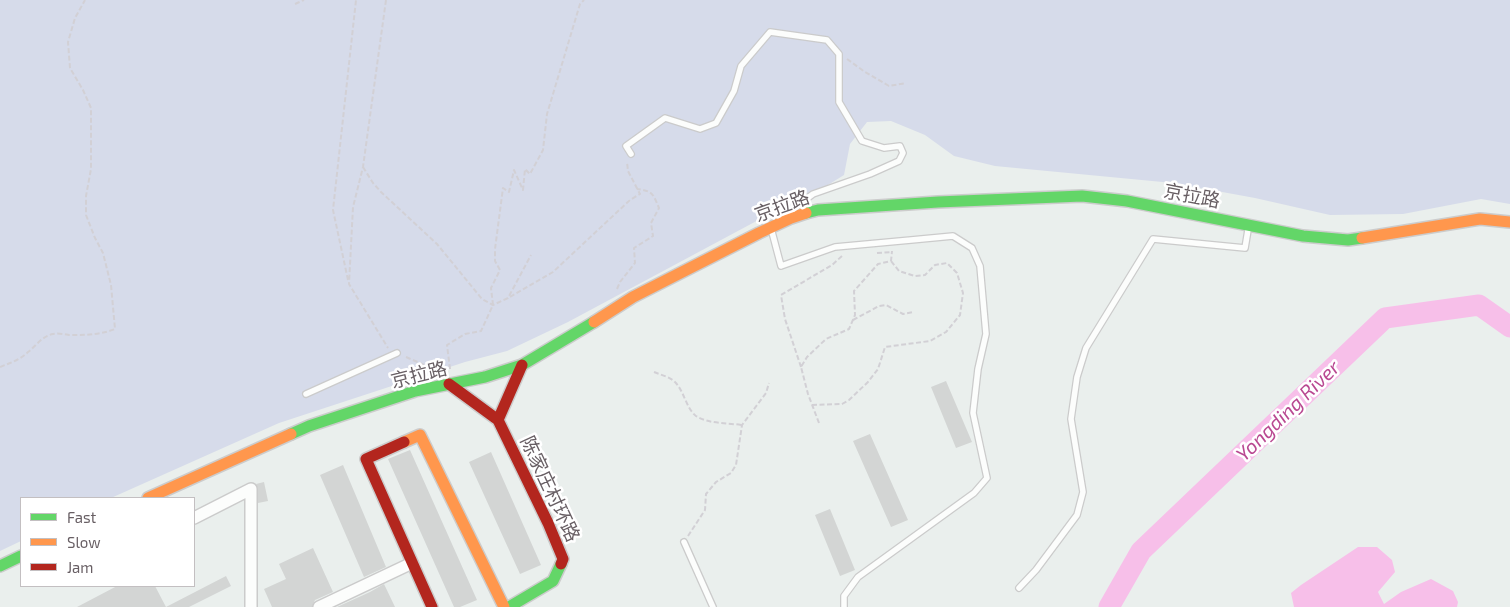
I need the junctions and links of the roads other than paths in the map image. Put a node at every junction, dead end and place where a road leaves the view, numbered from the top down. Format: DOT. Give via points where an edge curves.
graph roads {
  1 [pos="631,154"];
  2 [pos="791,218"];
  3 [pos="1510,222"];
  4 [pos="1248,225"];
  5 [pos="771,227"];
  6 [pos="397,353"];
  7 [pos="522,365"];
  8 [pos="455,383"];
  9 [pos="306,394"];
  10 [pos="498,420"];
  11 [pos="150,497"];
  12 [pos="195,518"];
  13 [pos="684,542"];
  14 [pos="20,556"];
  15 [pos="412,563"];
  16 [pos="0,566"];
  17 [pos="1019,588"];
  18 [pos="251,607"];
  19 [pos="319,607"];
  20 [pos="432,607"];
  21 [pos="504,607"];
  22 [pos="509,607"];
  23 [pos="713,607"];
  24 [pos="844,607"];
  1 -- 2 [label="lane" via="626,146 665,118 700,129 716,123 734,91 741,66 770,32 827,40 839,54 839,102 862,141 884,148 900,146 903,153 899,161 813,194 792,210"];
  2 -- 4 [label="main road, 京拉路" via="818,210 1082,196 1127,200"];
  2 -- 5 [label="main road, 京拉路"];
  3 -- 4 [label="main road, 京拉路" via="1480,219 1348,240 1302,236"];
  4 -- 17 [label="lane" via="1245,248 1153,239 1086,348 1077,377 1071,419 1084,492 1077,515"];
  5 -- 7 [label="main road, 京拉路" via="633,297"];
  5 -- 24 [label="lane" via="781,266 835,247 953,236 972,248 980,266 986,334 973,413 987,478 974,493 858,576 844,596"];
  6 -- 9 [label="lane"];
  7 -- 8 [label="main road, 京拉路"];
  7 -- 10 [label="main road"];
  8 -- 10 [label="main road"];
  8 -- 11 [label="main road, 京拉路" via="415,392 309,426"];
  10 -- 22 [label="main road, 陈家庄村环路" via="563,559 553,581"];
  12 -- 18 [label="street" via="251,490"];
  13 -- 23 [label="lane"];
  14 -- 16 [label="main road"];
  15 -- 19 [label="street"];
  15 -- 20 [label="main road"];
  15 -- 21 [label="main road" via="366,459 420,435"];
}
